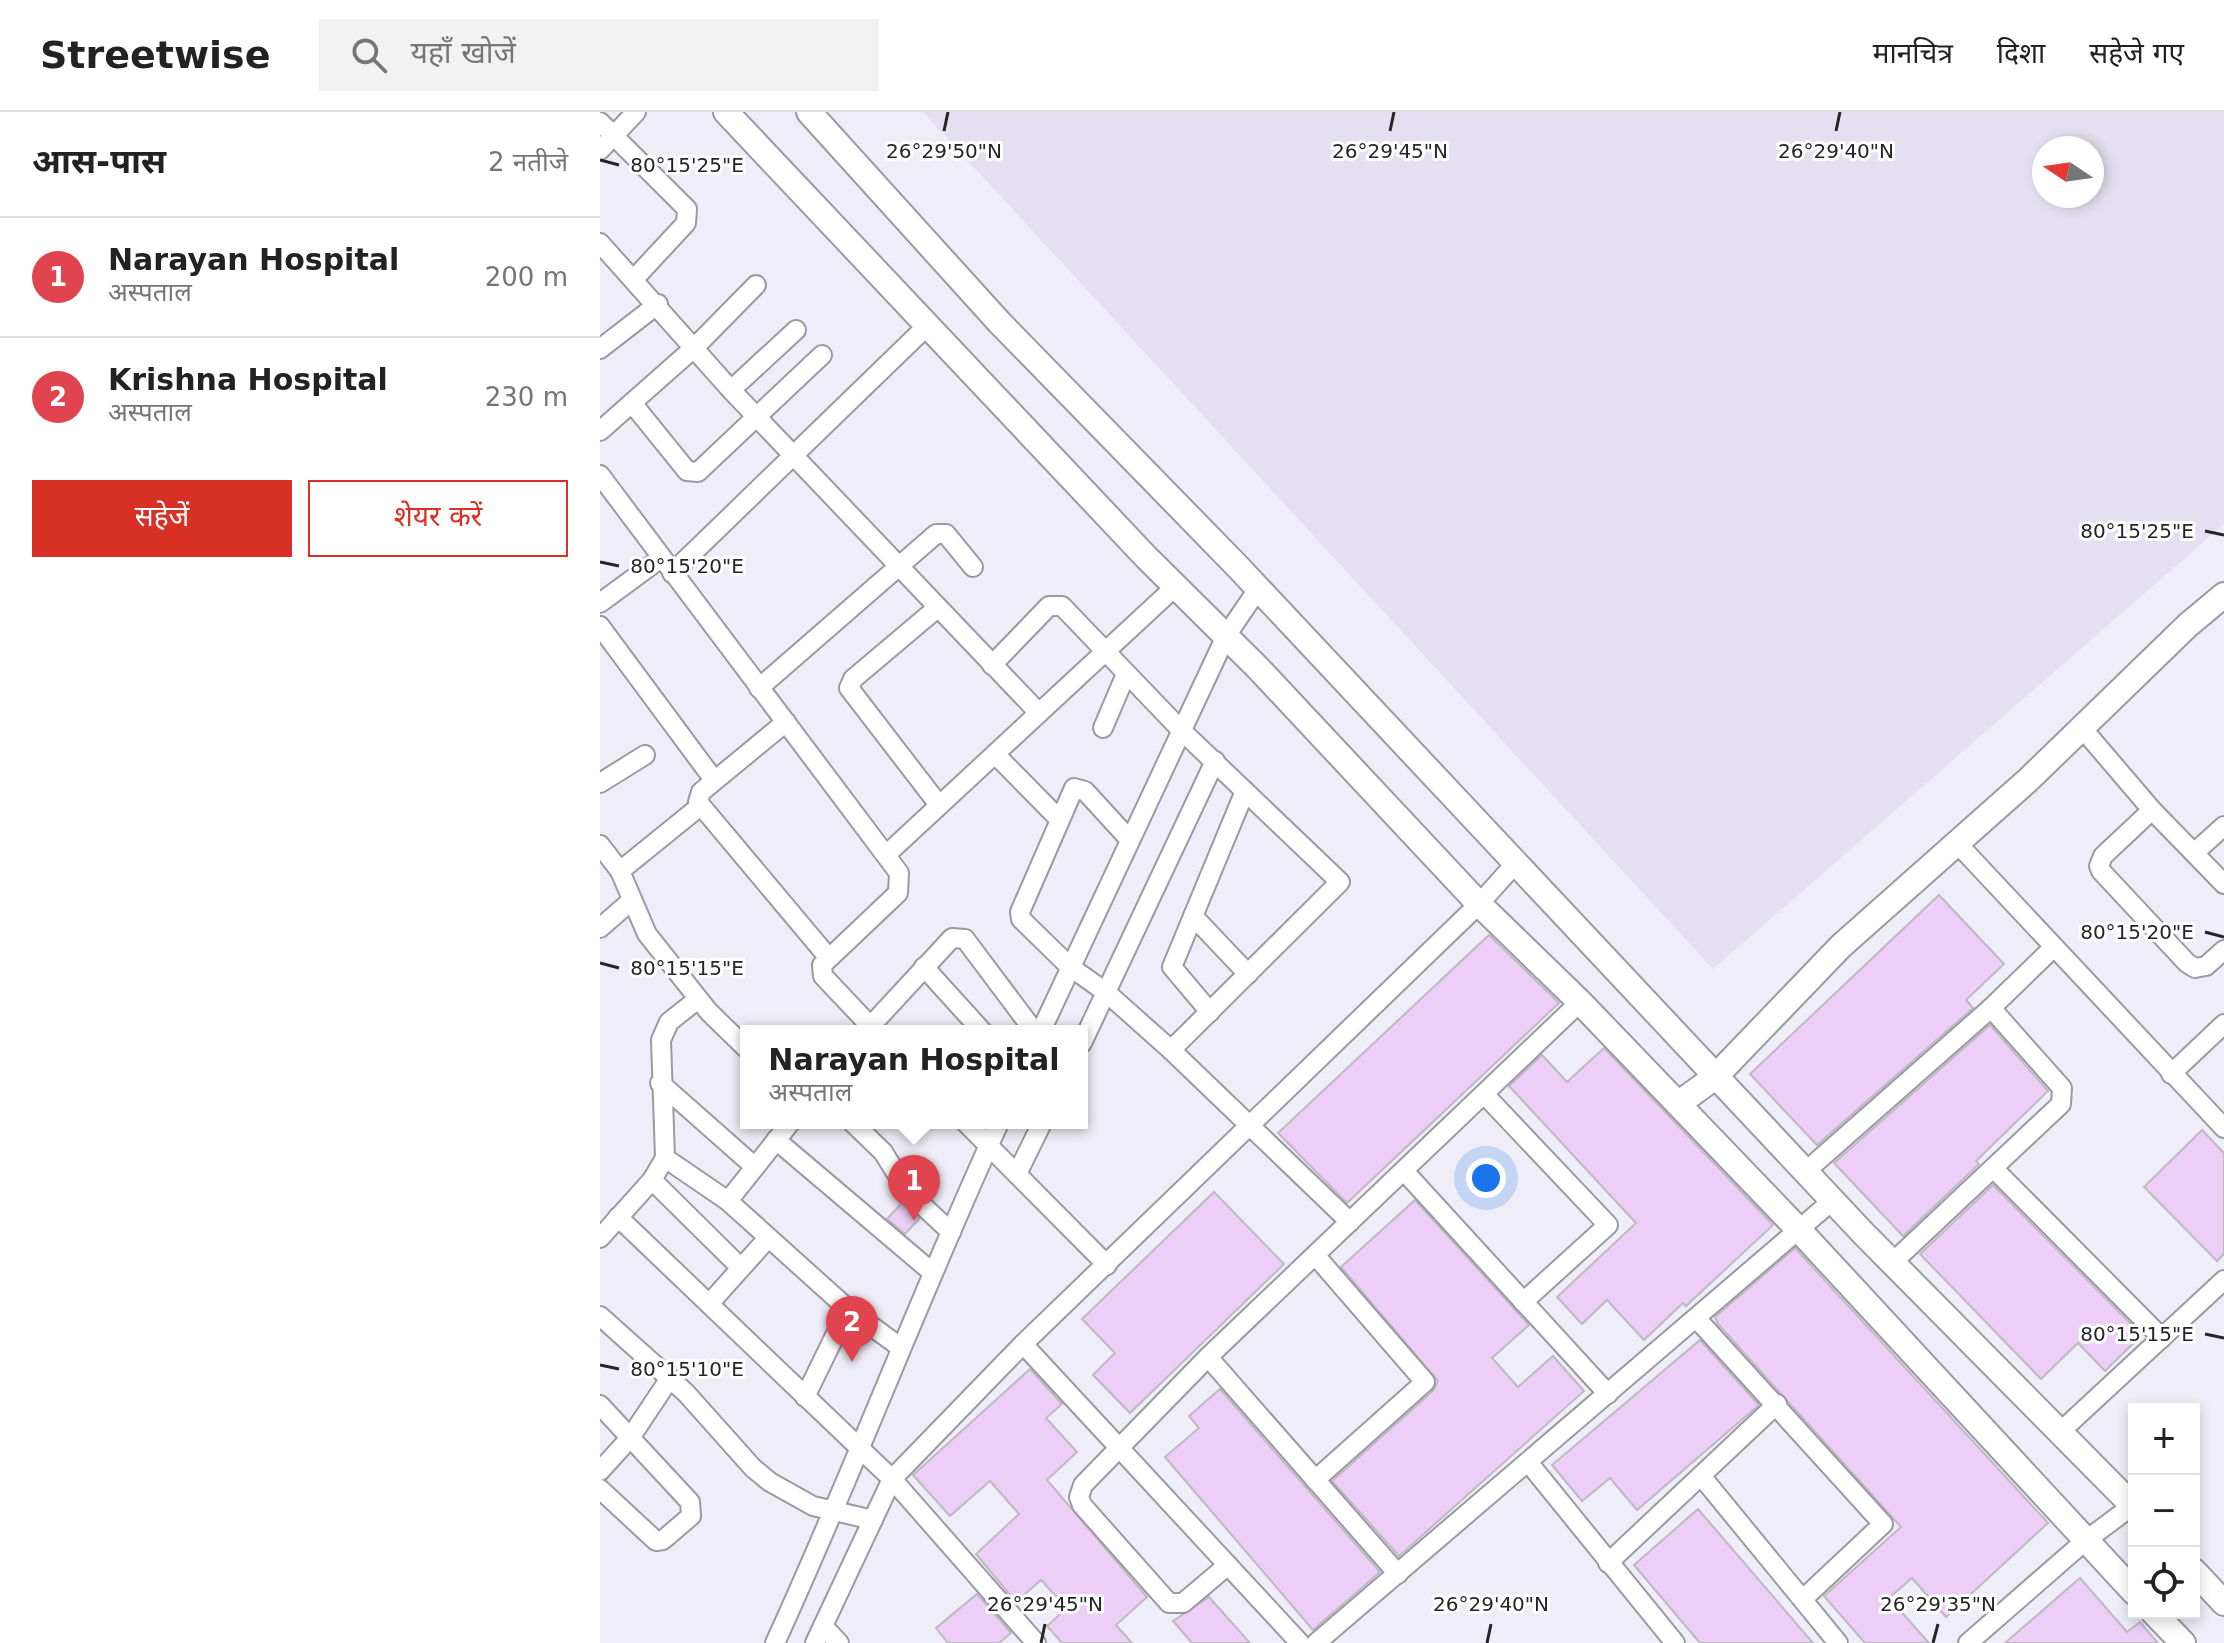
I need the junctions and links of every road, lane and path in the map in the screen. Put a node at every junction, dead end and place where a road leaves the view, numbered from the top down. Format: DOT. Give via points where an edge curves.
graph roads {
  1 [pos="636,112"];
  2 [pos="726,112"];
  3 [pos="809,112"];
  4 [pos="606,129"];
  5 [pos="600,150"];
  6 [pos="602,249"];
  7 [pos="635,278"];
  8 [pos="756,285"];
  9 [pos="658,304"];
  10 [pos="929,324"];
  11 [pos="796,330"];
  12 [pos="695,347"];
  13 [pos="600,349"];
  14 [pos="822,355"];
  15 [pos="731,390"];
  16 [pos="632,403"];
  17 [pos="757,417"];
  18 [pos="600,431"];
  19 [pos="795,458"];
  20 [pos="600,475"];
  21 [pos="606,495"];
  22 [pos="666,565"];
  23 [pos="898,566"];
  24 [pos="973,567"];
  25 [pos="1176,586"];
  26 [pos="1258,589"];
  27 [pos="2224,595"];
  28 [pos="600,603"];
  29 [pos="936,609"];
  30 [pos="600,626"];
  31 [pos="1226,636"];
  32 [pos="1105,652"];
  33 [pos="992,665"];
  34 [pos="1126,674"];
  35 [pos="759,688"];
  36 [pos="1039,713"];
  37 [pos="786,722"];
  38 [pos="1103,728"];
  39 [pos="2082,728"];
  40 [pos="1181,730"];
  41 [pos="995,754"];
  42 [pos="645,755"];
  43 [pos="1215,761"];
  44 [pos="714,780"];
  45 [pos="600,783"];
  46 [pos="1245,791"];
  47 [pos="939,805"];
  48 [pos="699,807"];
  49 [pos="2152,810"];
  50 [pos="1059,819"];
  51 [pos="2224,826"];
  52 [pos="1129,839"];
  53 [pos="1956,842"];
  54 [pos="600,845"];
  55 [pos="2194,853"];
  56 [pos="887,854"];
  57 [pos="1515,864"];
  58 [pos="620,871"];
  59 [pos="2224,884"];
  60 [pos="631,901"];
  61 [pos="1479,904"];
  62 [pos="1193,916"];
  63 [pos="600,928"];
  64 [pos="2054,947"];
  65 [pos="2224,950"];
  66 [pos="828,957"];
  67 [pos="1069,966"];
  68 [pos="924,967"];
  69 [pos="1248,974"];
  70 [pos="1107,993"];
  71 [pos="698,999"];
  72 [pos="1580,1002"];
  73 [pos="1991,1008"];
  74 [pos="1210,1012"];
  75 [pos="2224,1024"];
  76 [pos="867,1025"];
  77 [pos="874,1025"];
  78 [pos="977,1025"];
  79 [pos="1030,1025"];
  80 [pos="1044,1025"];
  81 [pos="1088,1031"];
  82 [pos="740,1042"];
  83 [pos="1171,1050"];
  84 [pos="2171,1074"];
  85 [pos="1715,1077"];
  86 [pos="660,1083"];
  87 [pos="1484,1094"];
  88 [pos="1678,1104"];
  89 [pos="1248,1126"];
  90 [pos="2224,1128"];
  91 [pos="785,1129"];
  92 [pos="859,1129"];
  93 [pos="972,1129"];
  94 [pos="996,1129"];
  95 [pos="1039,1129"];
  96 [pos="776,1140"];
  97 [pos="989,1146"];
  98 [pos="665,1158"];
  99 [pos="755,1167"];
  100 [pos="1994,1169"];
  101 [pos="1404,1171"];
  102 [pos="1805,1172"];
  103 [pos="1017,1174"];
  104 [pos="652,1180"];
  105 [pos="728,1201"];
  106 [pos="1832,1201"];
  107 [pos="618,1217"];
  108 [pos="1350,1222"];
  109 [pos="1800,1231"];
  110 [pos="951,1232"];
  111 [pos="600,1238"];
  112 [pos="768,1238"];
  113 [pos="1315,1255"];
  114 [pos="1892,1263"];
  115 [pos="1107,1265"];
  116 [pos="741,1268"];
  117 [pos="933,1273"];
  118 [pos="2224,1280"];
  119 [pos="1523,1302"];
  120 [pos="709,1304"];
  121 [pos="848,1309"];
  122 [pos="600,1316"];
  123 [pos="1697,1319"];
  124 [pos="2162,1338"];
  125 [pos="1023,1344"];
  126 [pos="900,1347"];
  127 [pos="1208,1357"];
  128 [pos="670,1378"];
  129 [pos="1608,1394"];
  130 [pos="805,1397"];
  131 [pos="1777,1404"];
  132 [pos="600,1405"];
  133 [pos="2060,1432"];
  134 [pos="630,1438"];
  135 [pos="1122,1448"];
  136 [pos="861,1452"];
  137 [pos="1528,1462"];
  138 [pos="600,1471"];
  139 [pos="1702,1477"];
  140 [pos="892,1479"];
  141 [pos="1315,1480"];
  142 [pos="600,1489"];
  143 [pos="2128,1501"];
  144 [pos="2128,1510"];
  145 [pos="835,1512"];
  146 [pos="873,1520"];
  147 [pos="2085,1541"];
  148 [pos="1608,1563"];
  149 [pos="1228,1565"];
  150 [pos="1398,1574"];
  151 [pos="2200,1577"];
  152 [pos="2128,1586"];
  153 [pos="1803,1599"];
  154 [pos="2224,1603"];
  155 [pos="2160,1619"];
  156 [pos="819,1634"];
  157 [pos="775,1643"];
  158 [pos="839,1643"];
  159 [pos="1036,1643"];
  160 [pos="1300,1643"];
  161 [pos="1316,1643"];
  162 [pos="1675,1643"];
  163 [pos="1838,1643"];
  164 [pos="1968,1643"];
  165 [pos="2183,1643"];
  1 -- 4 [label="street"];
  2 -- 10 [label="street"];
  3 -- 26 [label="street" via="999,322"];
  4 -- 5 [label="street"];
  4 -- 7 [label="street" via="687,209 689,217"];
  6 -- 7 [label="street"];
  7 -- 9 [label="street"];
  8 -- 12 [label="street"];
  9 -- 12 [label="street"];
  9 -- 13 [label="street"];
  10 -- 19 [label="street"];
  10 -- 25 [label="street"];
  11 -- 15 [label="street"];
  12 -- 15 [label="street"];
  12 -- 16 [label="street"];
  14 -- 17 [label="street"];
  15 -- 17 [label="street"];
  16 -- 17 [label="street" via="692,473"];
  16 -- 18 [label="street"];
  17 -- 19 [label="street"];
  19 -- 22 [label="street"];
  19 -- 23 [label="street"];
  20 -- 21 [label="street"];
  21 -- 22 [label="street"];
  22 -- 28 [label="street"];
  22 -- 35 [label="street"];
  23 -- 24 [label="street" via="940,532"];
  23 -- 29 [label="street"];
  23 -- 35 [label="street"];
  25 -- 31 [label="street"];
  25 -- 32 [label="street"];
  26 -- 31 [label="street"];
  26 -- 57 [label="street"];
  27 -- 39 [label="street"];
  29 -- 33 [label="street"];
  29 -- 47 [label="street" via="849,688"];
  30 -- 44 [label="street"];
  31 -- 40 [label="street"];
  31 -- 61 [label="street"];
  32 -- 33 [label="street" via="1055,604"];
  32 -- 34 [label="street"];
  32 -- 36 [label="street"];
  33 -- 36 [label="street"];
  34 -- 38 [label="street"];
  34 -- 40 [label="street"];
  35 -- 37 [label="street"];
  36 -- 41 [label="street"];
  37 -- 44 [label="street"];
  37 -- 56 [label="street"];
  39 -- 49 [label="street"];
  39 -- 53 [label="street"];
  40 -- 43 [label="street"];
  40 -- 52 [label="street"];
  41 -- 47 [label="street"];
  41 -- 50 [label="street"];
  42 -- 45 [label="street"];
  43 -- 46 [label="street"];
  43 -- 70 [label="street"];
  44 -- 48 [label="street" via="701,792"];
  46 -- 62 [label="street"];
  46 -- 69 [label="street" via="1340,882"];
  47 -- 56 [label="street"];
  48 -- 58 [label="street"];
  48 -- 66 [label="street"];
  49 -- 55 [label="street"];
  49 -- 65 [label="street" via="2103,856 2101,871 2187,963 2206,966"];
  50 -- 52 [label="street" via="1070,792 1079,788"];
  50 -- 67 [label="street" via="1021,919"];
  51 -- 55 [label="street"];
  52 -- 67 [label="street"];
  53 -- 64 [label="street"];
  53 -- 85 [label="street" via="1841,946"];
  54 -- 58 [label="street"];
  55 -- 59 [label="street"];
  56 -- 66 [label="street" via="899,873 898,893"];
  57 -- 61 [label="street"];
  57 -- 85 [label="street"];
  58 -- 60 [label="street"];
  60 -- 63 [label="street"];
  60 -- 71 [label="street" via="647,934"];
  61 -- 72 [label="street"];
  61 -- 89 [label="street"];
  62 -- 69 [label="street"];
  62 -- 74 [label="street" via="1172,967"];
  64 -- 73 [label="street"];
  64 -- 84 [label="street"];
  66 -- 76 [label="street" via="823,976"];
  67 -- 70 [label="street"];
  67 -- 80 [label="street"];
  68 -- 77 [label="street"];
  68 -- 78 [label="street"];
  68 -- 79 [label="street" via="952,938 965,939"];
  69 -- 74 [label="street"];
  70 -- 81 [label="street"];
  70 -- 83 [label="street"];
  71 -- 82 [label="street"];
  71 -- 86 [label="street" via="663,1030"];
  72 -- 87 [label="street"];
  72 -- 88 [label="street"];
  73 -- 100 [label="street" via="2064,1096"];
  73 -- 102 [label="street"];
  74 -- 83 [label="street"];
  75 -- 84 [label="street"];
  83 -- 89 [label="street"];
  84 -- 90 [label="street"];
  85 -- 88 [label="street"];
  85 -- 102 [label="street"];
  86 -- 98 [label="street"];
  86 -- 99 [label="street"];
  87 -- 101 [label="street"];
  87 -- 119 [label="street" via="1608,1225"];
  88 -- 109 [label="street"];
  89 -- 108 [label="street"];
  89 -- 115 [label="street"];
  91 -- 96 [label="street"];
  92 -- 110 [label="street" via="883,1152 908,1192"];
  93 -- 97 [label="street"];
  94 -- 97 [label="street"];
  95 -- 103 [label="street"];
  96 -- 99 [label="street"];
  96 -- 117 [label="street"];
  97 -- 103 [label="street"];
  97 -- 110 [label="street"];
  98 -- 104 [label="street"];
  98 -- 105 [label="street"];
  99 -- 105 [label="street"];
  100 -- 114 [label="street"];
  100 -- 124 [label="street"];
  101 -- 108 [label="street"];
  101 -- 119 [label="street"];
  102 -- 106 [label="street"];
  103 -- 115 [label="street"];
  104 -- 107 [label="street"];
  104 -- 116 [label="street"];
  105 -- 112 [label="street"];
  106 -- 109 [label="street"];
  106 -- 114 [label="street"];
  107 -- 111 [label="street"];
  107 -- 120 [label="street"];
  108 -- 113 [label="street"];
  109 -- 123 [label="street"];
  109 -- 147 [label="street"];
  110 -- 117 [label="street"];
  112 -- 116 [label="street"];
  112 -- 121 [label="street"];
  113 -- 127 [label="street"];
  113 -- 141 [label="street" via="1425,1382"];
  114 -- 133 [label="street"];
  115 -- 125 [label="street"];
  116 -- 120 [label="street"];
  117 -- 126 [label="street"];
  118 -- 124 [label="street"];
  119 -- 129 [label="street"];
  120 -- 130 [label="street"];
  121 -- 126 [label="street"];
  121 -- 130 [label="street"];
  122 -- 128 [label="street"];
  123 -- 129 [label="street"];
  123 -- 131 [label="street"];
  124 -- 133 [label="street"];
  125 -- 135 [label="street"];
  125 -- 140 [label="street"];
  126 -- 136 [label="street"];
  127 -- 135 [label="street"];
  127 -- 141 [label="street"];
  128 -- 134 [label="street"];
  128 -- 145 [label="street" via="761,1475 799,1499"];
  129 -- 137 [label="street"];
  130 -- 136 [label="street"];
  131 -- 139 [label="street"];
  131 -- 153 [label="street" via="1883,1524"];
  132 -- 134 [label="street"];
  133 -- 143 [label="street"];
  134 -- 138 [label="street"];
  134 -- 142 [label="street" via="690,1502 691,1516 656,1541"];
  135 -- 149 [label="street"];
  135 -- 149 [label="street" via="1083,1485 1079,1497 1169,1603 1183,1603"];
  136 -- 140 [label="street"];
  136 -- 145 [label="street"];
  137 -- 148 [label="street"];
  137 -- 150 [label="street"];
  139 -- 148 [label="street"];
  139 -- 153 [label="street"];
  140 -- 146 [label="street"];
  140 -- 159 [label="street"];
  141 -- 150 [label="street"];
  144 -- 147 [label="street"];
  145 -- 146 [label="street"];
  145 -- 157 [label="street"];
  146 -- 156 [label="street"];
  147 -- 152 [label="street"];
  147 -- 164 [label="street"];
  148 -- 162 [label="street"];
  149 -- 160 [label="street"];
  150 -- 161 [label="street"];
  151 -- 154 [label="street"];
  153 -- 163 [label="street"];
  155 -- 165 [label="street"];
  156 -- 158 [label="street"];
}
